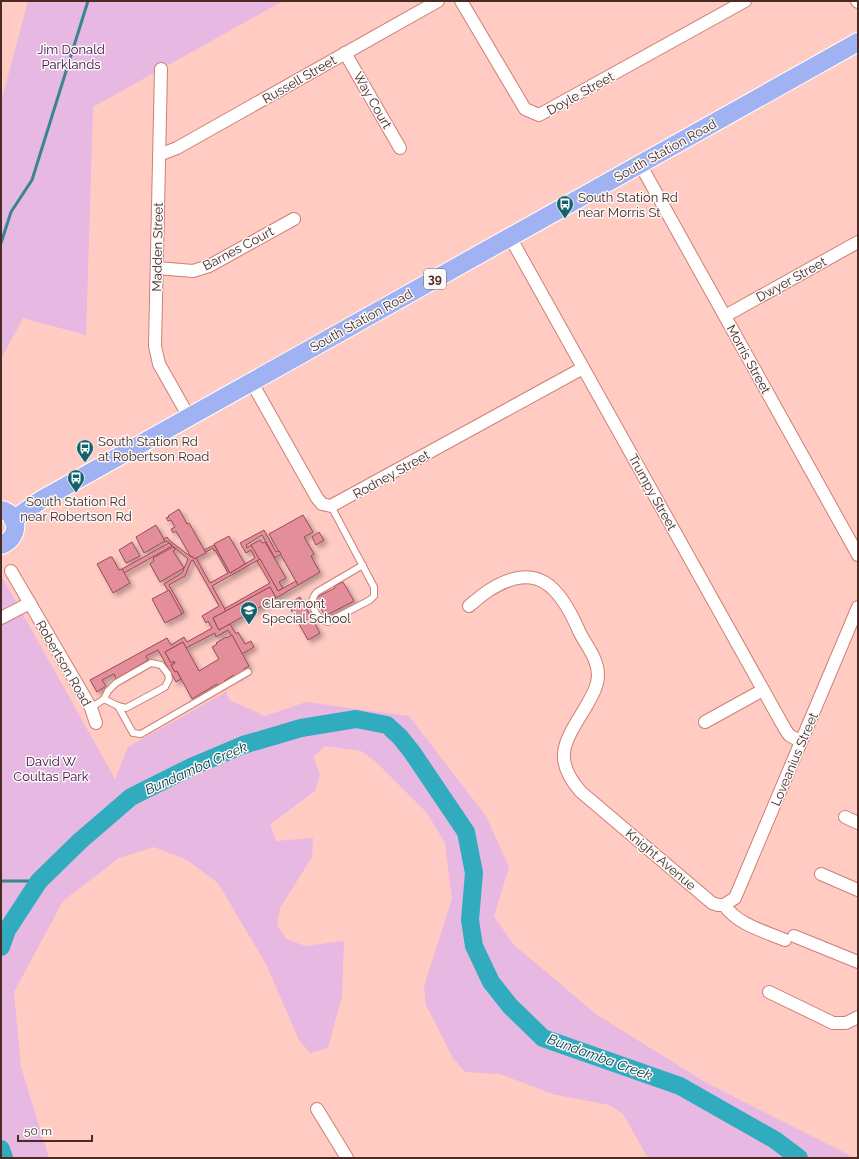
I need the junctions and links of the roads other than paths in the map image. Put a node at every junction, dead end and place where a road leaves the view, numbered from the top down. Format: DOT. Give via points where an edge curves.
graph roads {
  1 [pos="438,1"];
  2 [pos="461,1"];
  3 [pos="745,1"];
  4 [pos="858,42"];
  5 [pos="345,53"];
  6 [pos="161,69"];
  7 [pos="400,148"];
  8 [pos="159,155"];
  9 [pos="640,164"];
  10 [pos="294,219"];
  11 [pos="510,237"];
  12 [pos="858,242"];
  13 [pos="157,268"];
  14 [pos="725,316"];
  15 [pos="583,368"];
  16 [pos="251,381"];
  17 [pos="188,418"];
  18 [pos="331,506"];
  19 [pos="7,515"];
  20 [pos="1,545"];
  21 [pos="858,555"];
  22 [pos="363,565"];
  23 [pos="11,571"];
  24 [pos="30,603"];
  25 [pos="469,606"];
  26 [pos="858,608"];
  27 [pos="1,618"];
  28 [pos="248,672"];
  29 [pos="763,690"];
  30 [pos="104,699"];
  31 [pos="118,706"];
  32 [pos="90,708"];
  33 [pos="705,722"];
  34 [pos="96,723"];
  35 [pos="801,742"];
  36 [pos="845,817"];
  37 [pos="858,823"];
  38 [pos="821,874"];
  39 [pos="858,890"];
  40 [pos="724,905"];
  41 [pos="858,962"];
  42 [pos="769,992"];
  43 [pos="858,1017"];
  44 [pos="318,1109"];
  45 [pos="347,1158"];
  1 -- 5 [label="street, Russell Street"];
  2 -- 3 [label="street, Doyle Street" via="525,109 539,116"];
  4 -- 9 [label="main road, South Station Road / 39"];
  5 -- 7 [label="street, Way Court"];
  5 -- 8 [label="street, Russell Street" via="177,148"];
  6 -- 8 [label="street, Madden Street"];
  8 -- 13 [label="street, Madden Street"];
  9 -- 11 [label="main road, South Station Road / 39"];
  9 -- 14 [label="street, Morris Street"];
  10 -- 13 [label="street, Barnes Court" via="210,266 193,271"];
  11 -- 15 [label="street, Trumpy Street"];
  11 -- 16 [label="main road, South Station Road / 39"];
  12 -- 14 [label="street, Dwyer Street"];
  13 -- 17 [label="street, Madden Street" via="155,346 159,364"];
  14 -- 21 [label="street, Morris Street"];
  15 -- 18 [label="street, Rodney Street"];
  15 -- 29 [label="street, Trumpy Street"];
  16 -- 17 [label="main road, South Station Road / 39"];
  16 -- 18 [label="street" via="317,498 322,504"];
  17 -- 19 [label="main road, South Station Road / 39" via="41,500"];
  18 -- 22 [label="lane"];
  19 -- 20 [label="main road, South Station Road / 39" via="15,526 15,532 8,542"];
  22 -- 22 [label="lane" via="374,587 374,596 328,622 323,621 312,605 313,596"];
  23 -- 24 [label="street, Robertson Road"];
  24 -- 27 [label="street"];
  24 -- 32 [label="street, Robertson Road"];
  25 -- 40 [label="street, Knight Avenue" via="488,591 508,580 520,577 544,582 555,590 564,601 596,662 598,675 593,694 564,750 566,771 571,781 712,903"];
  26 -- 35 [label="street, Loveanius Street"];
  28 -- 31 [label="lane" via="141,734 133,733"];
  29 -- 33 [label="street"];
  29 -- 35 [label="street, Trumpy Street" via="789,735"];
  30 -- 31 [label="lane"];
  30 -- 31 [label="lane" via="116,683 151,663 163,667 169,679 164,687 126,708"];
  30 -- 32 [label="lane"];
  32 -- 34 [label="street, Robertson Road"];
  35 -- 40 [label="street, Loveanius Street" via="735,898"];
  36 -- 37 [label="street"];
  38 -- 39 [label="street"];
  40 -- 41 [label="street, Knight Avenue" via="735,917 744,922"];
  42 -- 43 [label="street" via="833,1023 846,1024"];
  44 -- 45 [label="street"];
}
